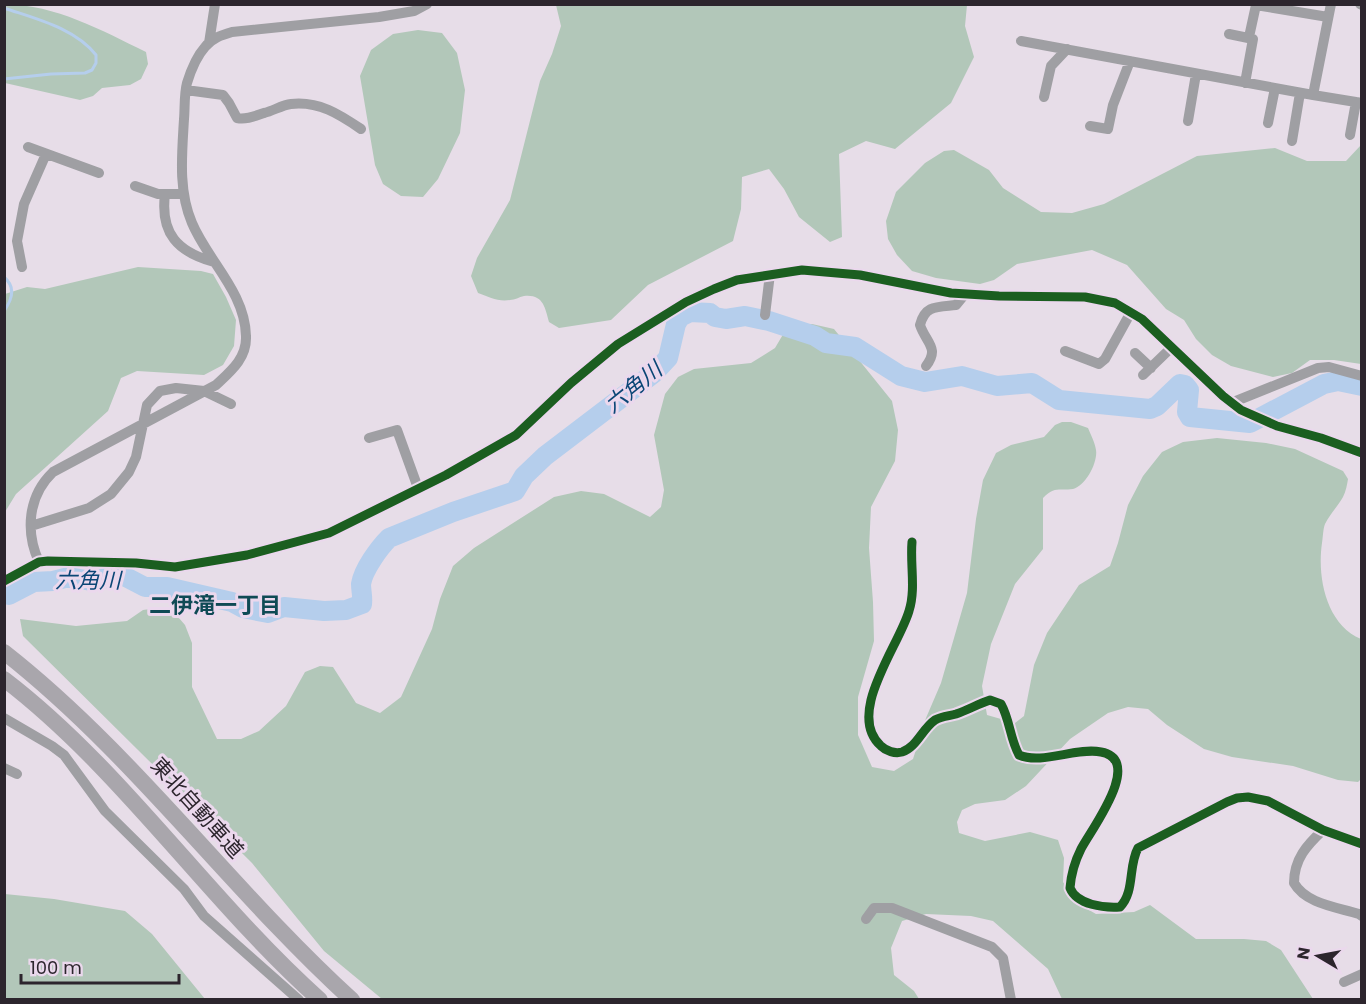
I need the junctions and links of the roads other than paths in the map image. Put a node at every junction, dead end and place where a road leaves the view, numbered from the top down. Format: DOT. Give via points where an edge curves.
graph roads {
  1 [pos="215,4"];
  2 [pos="427,4"];
  3 [pos="1331,4"];
  4 [pos="1328,17"];
  5 [pos="1229,34"];
  6 [pos="1249,37"];
  7 [pos="1021,41"];
  8 [pos="209,43"];
  9 [pos="1066,49"];
  10 [pos="1130,61"];
  11 [pos="1196,74"];
  12 [pos="1245,83"];
  13 [pos="1275,88"];
  14 [pos="186,90"];
  15 [pos="1300,93"];
  16 [pos="1313,95"];
  17 [pos="1044,97"];
  18 [pos="1359,103"];
  19 [pos="1188,121"];
  20 [pos="1269,123"];
  21 [pos="1090,126"];
  22 [pos="361,129"];
  23 [pos="1350,135"];
  24 [pos="1292,141"];
  25 [pos="28,147"];
  26 [pos="46,154"];
  27 [pos="99,173"];
  28 [pos="135,186"];
  29 [pos="165,194"];
  30 [pos="184,194"];
  31 [pos="214,262"];
  32 [pos="22,267"];
  33 [pos="770,274"];
  34 [pos="965,294"];
  35 [pos="1131,312"];
  36 [pos="765,315"];
  37 [pos="1172,347"];
  38 [pos="1065,351"];
  39 [pos="1135,353"];
  40 [pos="926,366"];
  41 [pos="1362,376"];
  42 [pos="204,391"];
  43 [pos="1231,403"];
  44 [pos="231,404"];
  45 [pos="143,424"];
  46 [pos="369,438"];
  47 [pos="1362,453"];
  48 [pos="418,488"];
  49 [pos="31,526"];
  50 [pos="912,542"];
  51 [pos="39,562"];
  52 [pos="4,581"];
  53 [pos="4,652"];
  54 [pos="4,679"];
  55 [pos="4,718"];
  56 [pos="4,768"];
  57 [pos="17,774"];
  58 [pos="1323,830"];
  59 [pos="1362,844"];
  60 [pos="1362,916"];
  61 [pos="866,919"];
  62 [pos="1362,974"];
  63 [pos="1344,982"];
  64 [pos="299,999"];
  65 [pos="320,999"];
  66 [pos="352,999"];
  67 [pos="1011,999"];
  1 -- 8 [label="street"];
  2 -- 8 [label="street" via="414,11 379,17 232,32"];
  3 -- 4 [label="street"];
  4 -- 6 [label="street" via="1256,4"];
  4 -- 16 [label="street"];
  5 -- 6 [label="street"];
  6 -- 12 [label="street" via="1253,39"];
  7 -- 9 [label="street"];
  8 -- 14 [label="street" via="196,60"];
  9 -- 10 [label="street"];
  9 -- 17 [label="street" via="1051,66"];
  10 -- 11 [label="street"];
  10 -- 21 [label="street" via="1108,129"];
  11 -- 12 [label="street"];
  11 -- 19 [label="street"];
  12 -- 13 [label="street"];
  13 -- 15 [label="street"];
  13 -- 20 [label="street"];
  14 -- 22 [label="street" via="223,95 237,118 289,104 309,104 332,110"];
  14 -- 30 [label="street"];
  15 -- 16 [label="street"];
  15 -- 24 [label="street"];
  16 -- 18 [label="street"];
  18 -- 23 [label="street"];
  25 -- 26 [label="street"];
  26 -- 27 [label="street"];
  26 -- 32 [label="street" via="24,204 17,241"];
  28 -- 29 [label="street"];
  29 -- 30 [label="street"];
  29 -- 31 [label="street" via="165,219 171,237 186,250"];
  30 -- 31 [label="street" via="192,222"];
  31 -- 42 [label="street" via="237,297 246,338 243,354 234,368"];
  33 -- 34 [label="street" via="818,270"];
  33 -- 36 [label="street"];
  33 -- 48 [label="street" via="737,280 686,302 609,350 516,435"];
  34 -- 35 [label="street" via="1085,297 1115,303"];
  34 -- 40 [label="street" via="956,305 932,308 922,316 920,326 933,352"];
  35 -- 37 [label="street"];
  35 -- 38 [label="street" via="1099,364"];
  37 -- 39 [label="street" via="1147,371"];
  37 -- 43 [label="street"];
  41 -- 43 [label="street" via="1318,368"];
  42 -- 44 [label="street"];
  42 -- 45 [label="street"];
  42 -- 45 [label="street" via="160,391 147,405"];
  43 -- 47 [label="street" via="1277,426"];
  45 -- 49 [label="street" via="53,472 34,498"];
  45 -- 49 [label="street" via="136,457 111,494 89,508"];
  46 -- 48 [label="street" via="397,430"];
  48 -- 51 [label="street" via="329,534 247,555 175,567"];
  49 -- 51 [label="street"];
  50 -- 58 [label="street" via="910,610 869,705 874,737 886,750 904,751 933,721 990,700 1005,710 1019,755 1032,758 1094,750 1111,755 1117,769 1114,789 1075,864 1070,888 1075,895 1100,906 1120,907 1128,896 1138,848 1237,798 1268,801"];
  51 -- 52 [label="street"];
  53 -- 66 [label="highway, 東北自動車道" via="73,710 288,939"];
  54 -- 65 [label="highway, 東北自動車道" via="98,766 273,955"];
  55 -- 64 [label="street" via="64,755 105,811 184,890 204,916"];
  56 -- 57 [label="street"];
  58 -- 59 [label="street"];
  58 -- 60 [label="street" via="1301,854 1294,883 1317,902"];
  61 -- 67 [label="street" via="874,908 892,909 992,947 1003,958"];
  62 -- 63 [label="street"];
}
